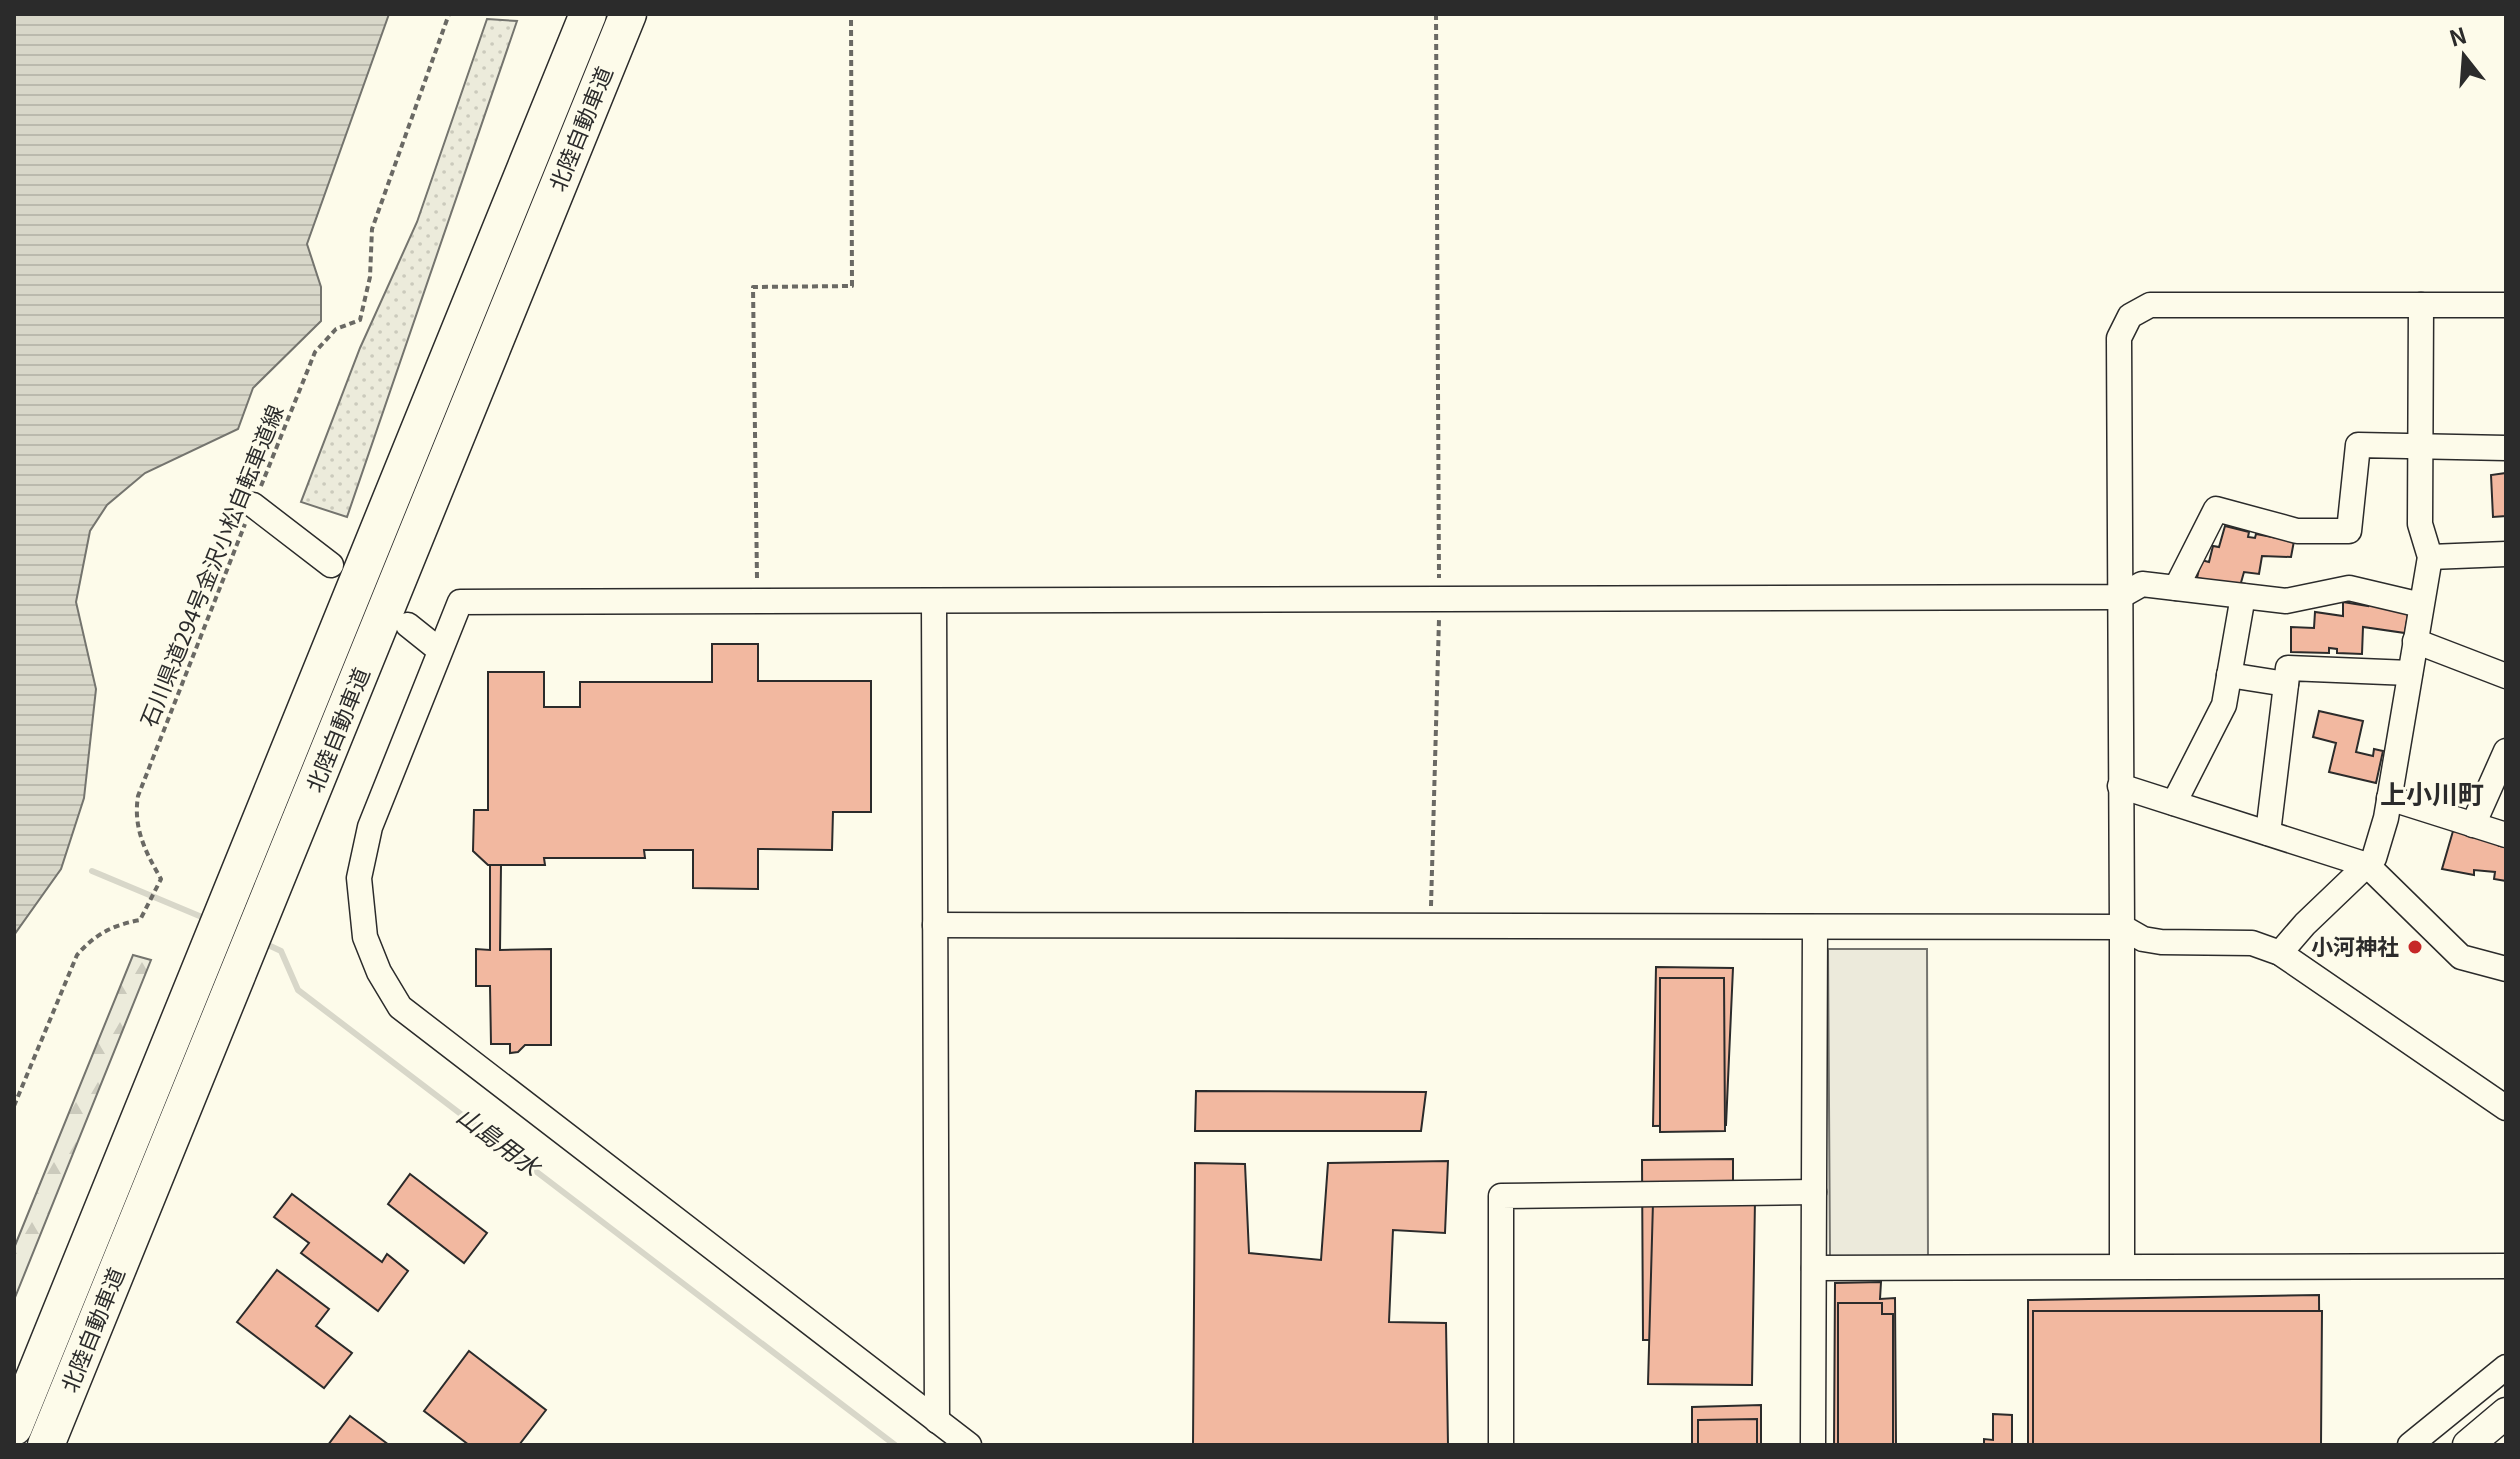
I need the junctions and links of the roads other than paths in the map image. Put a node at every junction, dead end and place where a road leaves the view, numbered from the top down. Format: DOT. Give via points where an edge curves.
graph roads {
  1 [pos="588,14"];
  2 [pos="628,14"];
  3 [pos="2421,305"];
  4 [pos="2506,305"];
  5 [pos="2421,447"];
  6 [pos="2506,448"];
  7 [pos="253,505"];
  8 [pos="2506,554"];
  9 [pos="2430,557"];
  10 [pos="331,565"];
  11 [pos="2176,588"];
  12 [pos="2243,596"];
  13 [pos="2119,597"];
  14 [pos="934,601"];
  15 [pos="2421,605"];
  16 [pos="408,625"];
  17 [pos="2415,641"];
  18 [pos="438,649"];
  19 [pos="2410,673"];
  20 [pos="2229,675"];
  21 [pos="2506,676"];
  22 [pos="2286,684"];
  23 [pos="2506,751"];
  24 [pos="2120,786"];
  25 [pos="2389,798"];
  26 [pos="2174,803"];
  27 [pos="2473,825"];
  28 [pos="2268,833"];
  29 [pos="2506,835"];
  30 [pos="2367,865"];
  31 [pos="935,925"];
  32 [pos="2122,927"];
  33 [pos="1815,929"];
  34 [pos="2280,953"];
  35 [pos="2506,969"];
  36 [pos="2506,1108"];
  37 [pos="1814,1192"];
  38 [pos="2122,1265"];
  39 [pos="2506,1266"];
  40 [pos="1814,1268"];
  41 [pos="2506,1367"];
  42 [pos="2506,1413"];
  43 [pos="937,1421"];
  44 [pos="14,1427"];
  45 [pos="46,1445"];
  46 [pos="969,1445"];
  47 [pos="1501,1445"];
  48 [pos="1813,1445"];
  49 [pos="2410,1445"];
  50 [pos="2468,1445"];
  1 -- 44 [label="highway, 北陸自動車道"];
  2 -- 45 [label="highway, 北陸自動車道"];
  3 -- 4 [label="street"];
  3 -- 5 [label="street"];
  3 -- 13 [label="street" via="2150,305 2130,316 2119,338"];
  5 -- 6 [label="street"];
  5 -- 9 [label="street" via="2420,524"];
  5 -- 11 [label="street" via="2358,445 2349,531 2297,531 2216,509"];
  7 -- 10 [label="street"];
  8 -- 9 [label="street"];
  9 -- 15 [label="street"];
  11 -- 12 [label="street"];
  11 -- 13 [label="street" via="2142,584"];
  12 -- 15 [label="street" via="2286,601 2349,588"];
  12 -- 20 [label="street"];
  13 -- 14 [label="street"];
  13 -- 24 [label="street"];
  14 -- 18 [label="street" via="460,602"];
  14 -- 31 [label="street"];
  15 -- 17 [label="street"];
  16 -- 18 [label="street"];
  17 -- 19 [label="street"];
  17 -- 21 [label="street"];
  18 -- 43 [label="street" via="370,827 359,878 365,937 400,1007"];
  19 -- 22 [label="street" via="2288,668"];
  19 -- 25 [label="street"];
  20 -- 22 [label="street"];
  20 -- 26 [label="street" via="2224,705"];
  22 -- 28 [label="street"];
  23 -- 27 [label="street"];
  24 -- 26 [label="street"];
  24 -- 32 [label="street"];
  25 -- 27 [label="street"];
  25 -- 30 [label="street" via="2374,858"];
  26 -- 28 [label="street"];
  27 -- 29 [label="street"];
  28 -- 30 [label="street"];
  30 -- 34 [label="street"];
  30 -- 35 [label="street" via="2461,957"];
  31 -- 33 [label="street"];
  31 -- 43 [label="street"];
  32 -- 33 [label="street"];
  32 -- 34 [label="street" via="2161,942 2252,943"];
  32 -- 38 [label="street"];
  33 -- 37 [label="street"];
  34 -- 36 [label="street"];
  37 -- 40 [label="street"];
  37 -- 47 [label="street" via="1501,1196"];
  38 -- 39 [label="street"];
  38 -- 40 [label="street"];
  40 -- 48 [label="street"];
  41 -- 49 [label="street"];
  42 -- 50 [label="main road"];
  43 -- 46 [label="street"];
}
